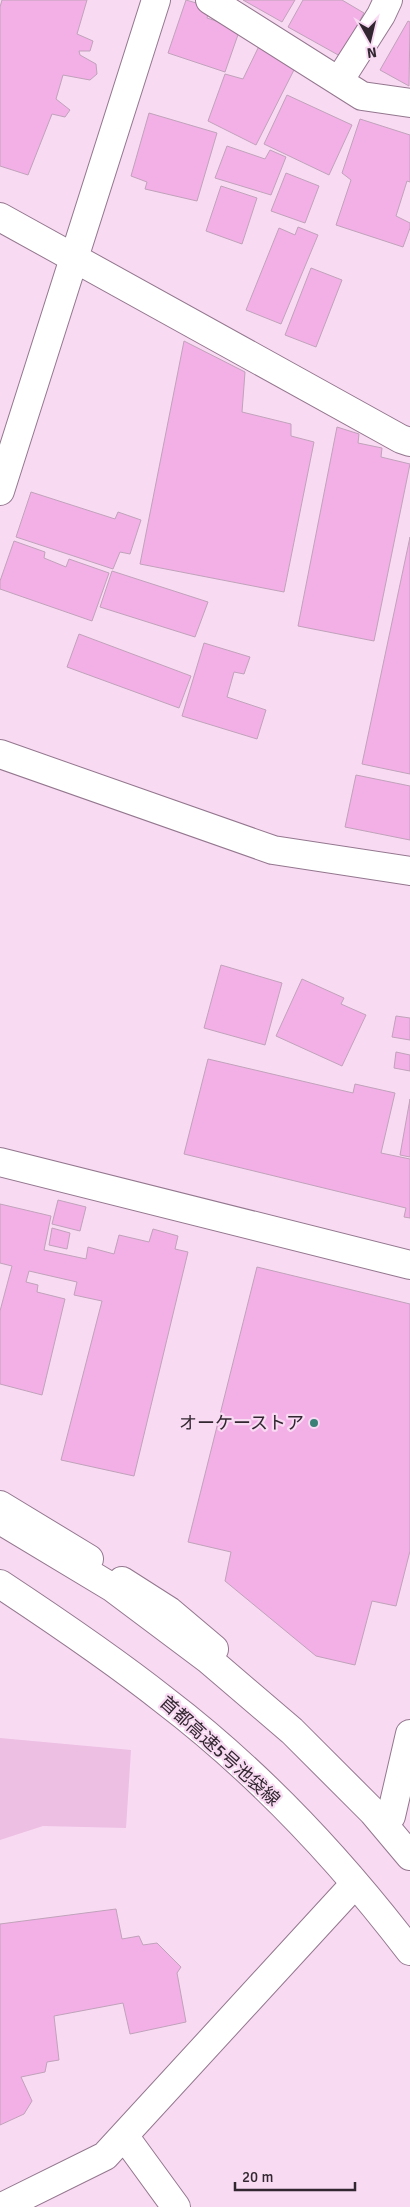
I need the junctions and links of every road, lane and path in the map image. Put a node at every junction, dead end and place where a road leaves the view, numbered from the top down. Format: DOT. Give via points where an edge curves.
graph roads {
  1 [pos="156,0"];
  2 [pos="210,0"];
  3 [pos="388,0"];
  4 [pos="339,81"];
  5 [pos="410,104"];
  6 [pos="0,217"];
  7 [pos="76,258"];
  8 [pos="410,442"];
  9 [pos="0,491"];
  10 [pos="0,754"];
  11 [pos="410,872"];
  12 [pos="0,1162"];
  13 [pos="410,1265"];
  14 [pos="0,1505"];
  15 [pos="0,1520"];
  16 [pos="0,1584"];
  17 [pos="0,1598"];
  18 [pos="410,1734"];
  19 [pos="391,1816"];
  20 [pos="410,1838"];
  21 [pos="410,1856"];
  22 [pos="352,1887"];
  23 [pos="410,1951"];
  24 [pos="410,1966"];
  25 [pos="125,2137"];
  26 [pos="2,2207"];
  27 [pos="176,2207"];
  1 -- 7 [label="main road"];
  2 -- 4 [label="main road"];
  3 -- 4 [label="main road" via="382,15"];
  4 -- 5 [label="main road" via="362,96"];
  6 -- 7 [label="main road"];
  7 -- 8 [label="main road"];
  7 -- 9 [label="main road"];
  10 -- 11 [label="main road" via="273,850"];
  12 -- 13 [label="main road"];
  14 -- 19 [label="main road" via="169,1611 270,1697"];
  15 -- 21 [label="main road" via="113,1588 209,1660 292,1731 373,1812"];
  16 -- 23 [label="main road, 首都高速5号池袋線" via="79,1636 166,1701 247,1770 324,1846"];
  17 -- 22 [label="main road" via="61,1636 206,1749"];
  18 -- 19 [label="main road"];
  19 -- 20 [label="main road"];
  22 -- 24 [label="main road"];
  22 -- 25 [label="main road"];
  25 -- 26 [label="main road" via="105,2156"];
  25 -- 27 [label="main road"];
}
